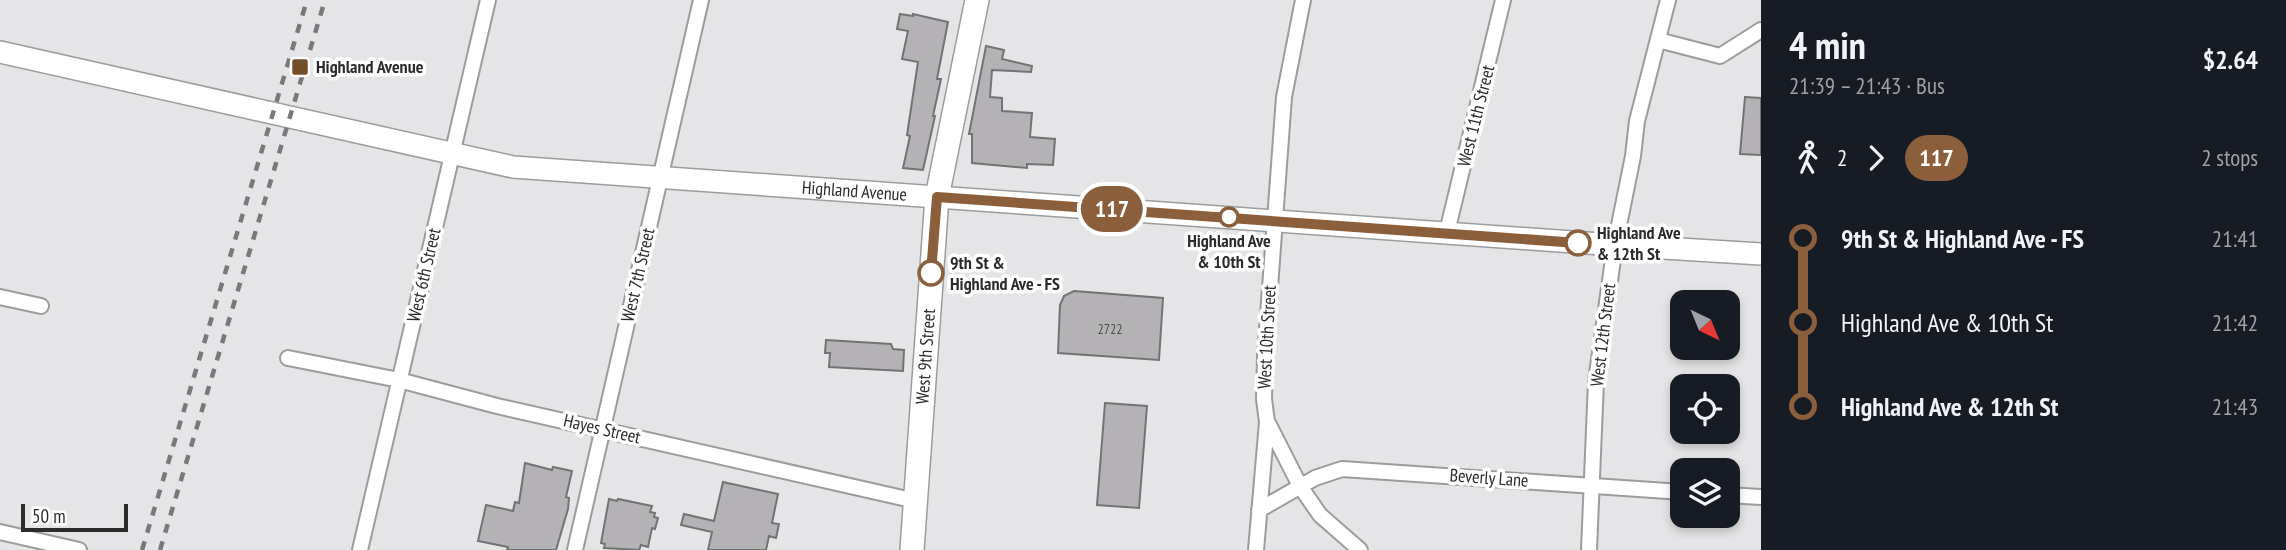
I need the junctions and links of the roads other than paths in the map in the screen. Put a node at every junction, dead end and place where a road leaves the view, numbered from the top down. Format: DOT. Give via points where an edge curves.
graph roads {
  1 [pos="488,0"];
  2 [pos="701,0"];
  3 [pos="977,0"];
  4 [pos="1303,0"];
  5 [pos="1503,0"];
  6 [pos="1668,0"];
  7 [pos="1761,30"];
  8 [pos="1658,40"];
  9 [pos="0,52"];
  10 [pos="452,154"];
  11 [pos="660,177"];
  12 [pos="937,197"];
  13 [pos="1275,220"];
  14 [pos="1447,232"];
  15 [pos="1615,245"];
  16 [pos="1761,254"];
  17 [pos="0,297"];
  18 [pos="41,306"];
  19 [pos="288,358"];
  20 [pos="399,380"];
  21 [pos="1267,422"];
  22 [pos="603,429"];
  23 [pos="1300,486"];
  24 [pos="1590,486"];
  25 [pos="1670,491"];
  26 [pos="1740,496"];
  27 [pos="1761,497"];
  28 [pos="916,501"];
  29 [pos="1259,510"];
  30 [pos="0,532"];
  31 [pos="79,550"];
  32 [pos="360,550"];
  33 [pos="575,550"];
  34 [pos="912,550"];
  35 [pos="1256,550"];
  36 [pos="1360,550"];
  37 [pos="1589,550"];
  1 -- 10 [label="street, West 6th Street"];
  2 -- 11 [label="street, West 7th Street"];
  3 -- 12 [label="main road, West 9th Street"];
  4 -- 13 [label="street, West 10th Street" via="1284,97"];
  5 -- 14 [label="street, West 11th Street"];
  6 -- 8 [label="street, West 12th Street"];
  7 -- 8 [label="street" via="1720,56"];
  8 -- 15 [label="street, West 12th Street" via="1637,121"];
  9 -- 10 [label="main road, Highland Avenue"];
  10 -- 11 [label="main road, Highland Avenue" via="513,167"];
  10 -- 20 [label="street, West 6th Street"];
  11 -- 12 [label="main road, Highland Avenue"];
  11 -- 22 [label="street, West 7th Street"];
  12 -- 13 [label="main road, Highland Avenue"];
  12 -- 28 [label="main road, West 9th Street"];
  13 -- 14 [label="main road, Highland Avenue"];
  13 -- 21 [label="street, West 10th Street" via="1265,356"];
  14 -- 15 [label="main road, Highland Avenue"];
  15 -- 16 [label="main road, Highland Avenue"];
  15 -- 24 [label="street, West 12th Street" via="1596,381"];
  17 -- 18 [label="street"];
  19 -- 20 [label="street, Hayes Street"];
  20 -- 22 [label="street, Hayes Street"];
  20 -- 32 [label="street, West 6th Street"];
  21 -- 23 [label="street"];
  21 -- 29 [label="street, West 10th Street"];
  22 -- 28 [label="street, Hayes Street"];
  22 -- 33 [label="street, West 7th Street"];
  23 -- 24 [label="street, Beverly Lane" via="1342,469"];
  23 -- 29 [label="street, Beverly Lane"];
  23 -- 36 [label="street" via="1320,515"];
  24 -- 25 [label="street, Beverly Lane"];
  24 -- 37 [label="street, West 12th Street"];
  26 -- 27 [label="street"];
  28 -- 34 [label="main road, West 9th Street"];
  29 -- 35 [label="street, West 10th Street"];
  30 -- 31 [label="street"];
}
